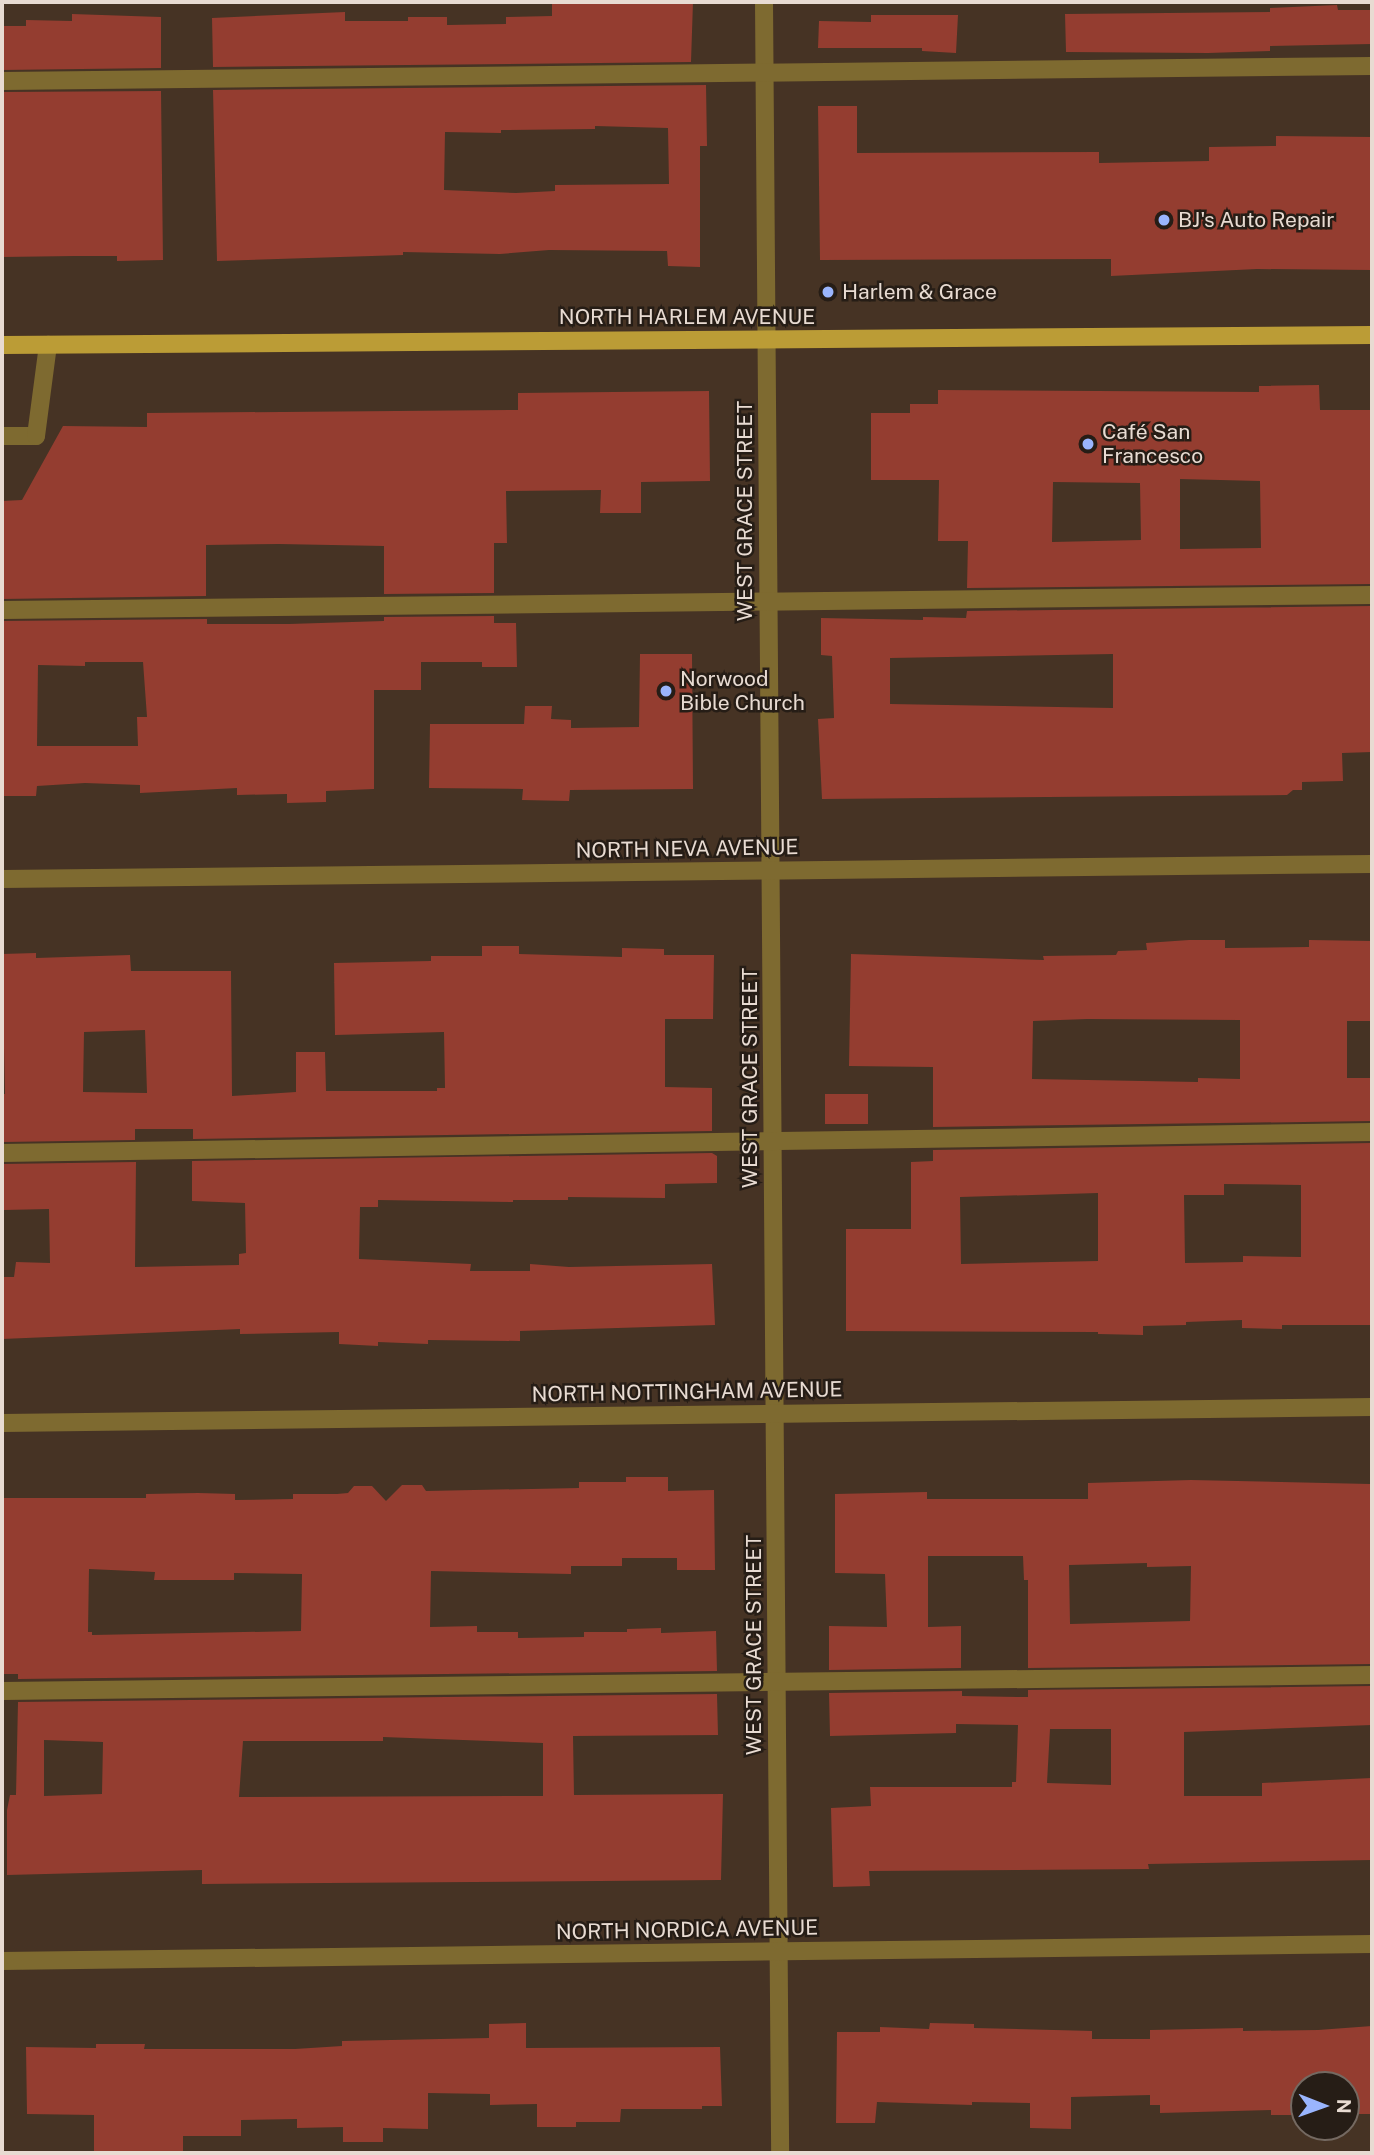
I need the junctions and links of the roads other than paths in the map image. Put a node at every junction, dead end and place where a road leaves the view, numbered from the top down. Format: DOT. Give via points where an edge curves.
graph roads {
  1 [pos="764,2"];
  2 [pos="1372,66"];
  3 [pos="764,72"];
  4 [pos="2,81"];
  5 [pos="1372,335"];
  6 [pos="767,340"];
  7 [pos="2,345"];
  8 [pos="48,345"];
  9 [pos="2,436"];
  10 [pos="1372,594"];
  11 [pos="769,601"];
  12 [pos="2,610"];
  13 [pos="1372,864"];
  14 [pos="771,871"];
  15 [pos="2,879"];
  16 [pos="1372,1132"];
  17 [pos="773,1141"];
  18 [pos="2,1153"];
  19 [pos="1372,1407"];
  20 [pos="775,1413"];
  21 [pos="2,1423"];
  22 [pos="1372,1675"];
  23 [pos="777,1682"];
  24 [pos="2,1691"];
  25 [pos="1372,1944"];
  26 [pos="779,1951"];
  27 [pos="2,1961"];
  28 [pos="780,2153"];
  1 -- 3 [label="street, WEST GRACE STREET"];
  2 -- 3 [label="street"];
  3 -- 4 [label="street"];
  3 -- 6 [label="street, WEST GRACE STREET"];
  5 -- 6 [label="main road, NORTH HARLEM AVENUE"];
  6 -- 8 [label="main road, NORTH HARLEM AVENUE"];
  6 -- 11 [label="street, WEST GRACE STREET"];
  7 -- 8 [label="main road, NORTH HARLEM AVENUE"];
  8 -- 9 [label="street" via="36,436"];
  10 -- 11 [label="street"];
  11 -- 12 [label="street"];
  11 -- 14 [label="street, WEST GRACE STREET"];
  13 -- 14 [label="street, NORTH NEVA AVENUE"];
  14 -- 15 [label="street, NORTH NEVA AVENUE"];
  14 -- 17 [label="street, WEST GRACE STREET"];
  16 -- 17 [label="street"];
  17 -- 18 [label="street"];
  17 -- 20 [label="street, WEST GRACE STREET"];
  19 -- 20 [label="street, NORTH NOTTINGHAM AVENUE"];
  20 -- 21 [label="street, NORTH NOTTINGHAM AVENUE"];
  20 -- 23 [label="street, WEST GRACE STREET"];
  22 -- 23 [label="street"];
  23 -- 24 [label="street"];
  23 -- 26 [label="street, WEST GRACE STREET"];
  25 -- 26 [label="street, NORTH NORDICA AVENUE"];
  26 -- 27 [label="street, NORTH NORDICA AVENUE"];
  26 -- 28 [label="street, WEST GRACE STREET"];
}
